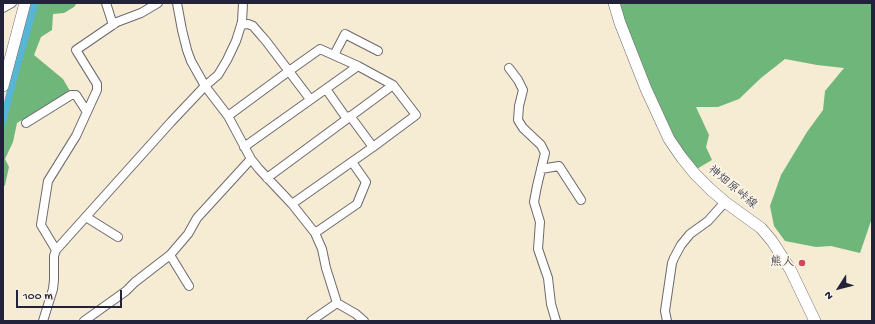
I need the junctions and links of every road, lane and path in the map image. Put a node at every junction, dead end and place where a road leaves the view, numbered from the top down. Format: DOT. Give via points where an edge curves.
graph roads {
  1 [pos="12,3"];
  2 [pos="25,3"];
  3 [pos="106,3"];
  4 [pos="158,3"];
  5 [pos="177,3"];
  6 [pos="243,3"];
  7 [pos="614,3"];
  8 [pos="3,8"];
  9 [pos="113,25"];
  10 [pos="241,25"];
  11 [pos="378,51"];
  12 [pos="334,55"];
  13 [pos="358,66"];
  14 [pos="509,68"];
  15 [pos="289,71"];
  16 [pos="393,85"];
  17 [pos="3,86"];
  18 [pos="205,86"];
  19 [pos="326,89"];
  20 [pos="310,99"];
  21 [pos="87,112"];
  22 [pos="228,116"];
  23 [pos="349,117"];
  24 [pos="26,123"];
  25 [pos="244,147"];
  26 [pos="373,147"];
  27 [pos="251,159"];
  28 [pos="352,162"];
  29 [pos="542,169"];
  30 [pos="267,178"];
  31 [pos="581,200"];
  32 [pos="725,202"];
  33 [pos="292,204"];
  34 [pos="86,217"];
  35 [pos="315,233"];
  36 [pos="118,237"];
  37 [pos="56,250"];
  38 [pos="170,255"];
  39 [pos="189,286"];
  40 [pos="337,303"];
  41 [pos="43,321"];
  42 [pos="84,321"];
  43 [pos="311,321"];
  44 [pos="364,321"];
  45 [pos="556,321"];
  46 [pos="667,321"];
  47 [pos="815,321"];
  1 -- 8 [label="street"];
  2 -- 17 [label="street"];
  3 -- 9 [label="street"];
  4 -- 9 [label="street"];
  5 -- 18 [label="street" via="187,50"];
  6 -- 10 [label="street"];
  7 -- 32 [label="street, 神畑原峠線" via="646,88 669,139 710,190"];
  9 -- 21 [label="street" via="76,50 97,84 97,90"];
  10 -- 15 [label="street" via="252,26"];
  10 -- 18 [label="street" via="227,60 218,75"];
  11 -- 12 [label="street" via="345,34"];
  12 -- 13 [label="street"];
  12 -- 15 [label="street" via="320,49"];
  13 -- 16 [label="street"];
  13 -- 19 [label="street"];
  14 -- 29 [label="street" via="523,90 518,120 545,153"];
  15 -- 20 [label="street"];
  15 -- 22 [label="street"];
  16 -- 23 [label="street"];
  16 -- 26 [label="street" via="416,115"];
  18 -- 22 [label="street"];
  18 -- 34 [label="street"];
  19 -- 20 [label="street"];
  19 -- 23 [label="street"];
  20 -- 25 [label="street"];
  21 -- 24 [label="street" via="76,95 71,95"];
  21 -- 37 [label="street" via="76,136 48,181 41,225"];
  22 -- 25 [label="street"];
  23 -- 26 [label="street"];
  23 -- 30 [label="street"];
  25 -- 27 [label="street"];
  26 -- 28 [label="street"];
  27 -- 30 [label="street"];
  27 -- 38 [label="street" via="197,218 188,234"];
  28 -- 33 [label="street"];
  28 -- 35 [label="street" via="366,182 357,204"];
  29 -- 31 [label="street" via="559,166"];
  29 -- 45 [label="street" via="534,202 540,222 538,249 548,278"];
  30 -- 33 [label="street"];
  32 -- 46 [label="street" via="708,221 681,244 672,262 665,311"];
  32 -- 47 [label="street, 神畑原峠線" via="761,228 772,241 790,269"];
  33 -- 35 [label="street"];
  34 -- 36 [label="street"];
  34 -- 37 [label="street"];
  35 -- 40 [label="street"];
  37 -- 41 [label="street" via="53,289"];
  38 -- 39 [label="street"];
  38 -- 42 [label="street"];
  40 -- 43 [label="street"];
  40 -- 44 [label="street"];
}
